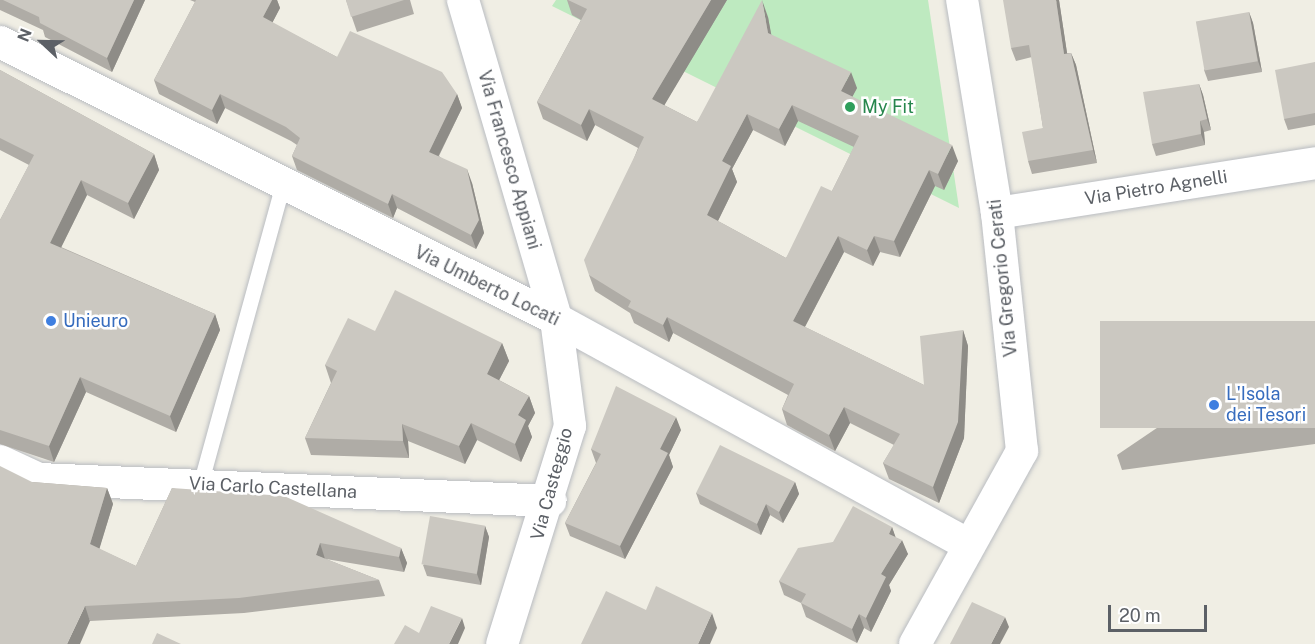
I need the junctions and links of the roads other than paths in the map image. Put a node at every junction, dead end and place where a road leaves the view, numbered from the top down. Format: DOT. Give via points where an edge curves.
graph roads {
  1 [pos="463,0"];
  2 [pos="962,0"];
  3 [pos="0,42"];
  4 [pos="1315,163"];
  5 [pos="282,187"];
  6 [pos="997,213"];
  7 [pos="556,319"];
  8 [pos="0,461"];
  9 [pos="200,485"];
  10 [pos="550,501"];
  11 [pos="968,544"];
  12 [pos="502,644"];
  13 [pos="915,644"];
  1 -- 7 [label="street, Via Francesco Appiani"];
  2 -- 6 [label="street, Via Gregorio Cerati"];
  3 -- 5 [label="street, Via Umberto Locati"];
  4 -- 6 [label="street, Via Pietro Agnelli"];
  5 -- 7 [label="street, Via Umberto Locati"];
  5 -- 9 [label="lane"];
  6 -- 11 [label="street, Via Gregorio Cerati" via="1022,451"];
  7 -- 10 [label="street, Via Casteggio" via="570,426"];
  7 -- 11 [label="street, Via Umberto Locati"];
  8 -- 9 [label="street, Via Carlo Castellana" via="39,479"];
  9 -- 10 [label="street, Via Carlo Castellana"];
  10 -- 12 [label="street, Via Casteggio"];
  11 -- 13 [label="street, Via Gregorio Cerati"];
}
